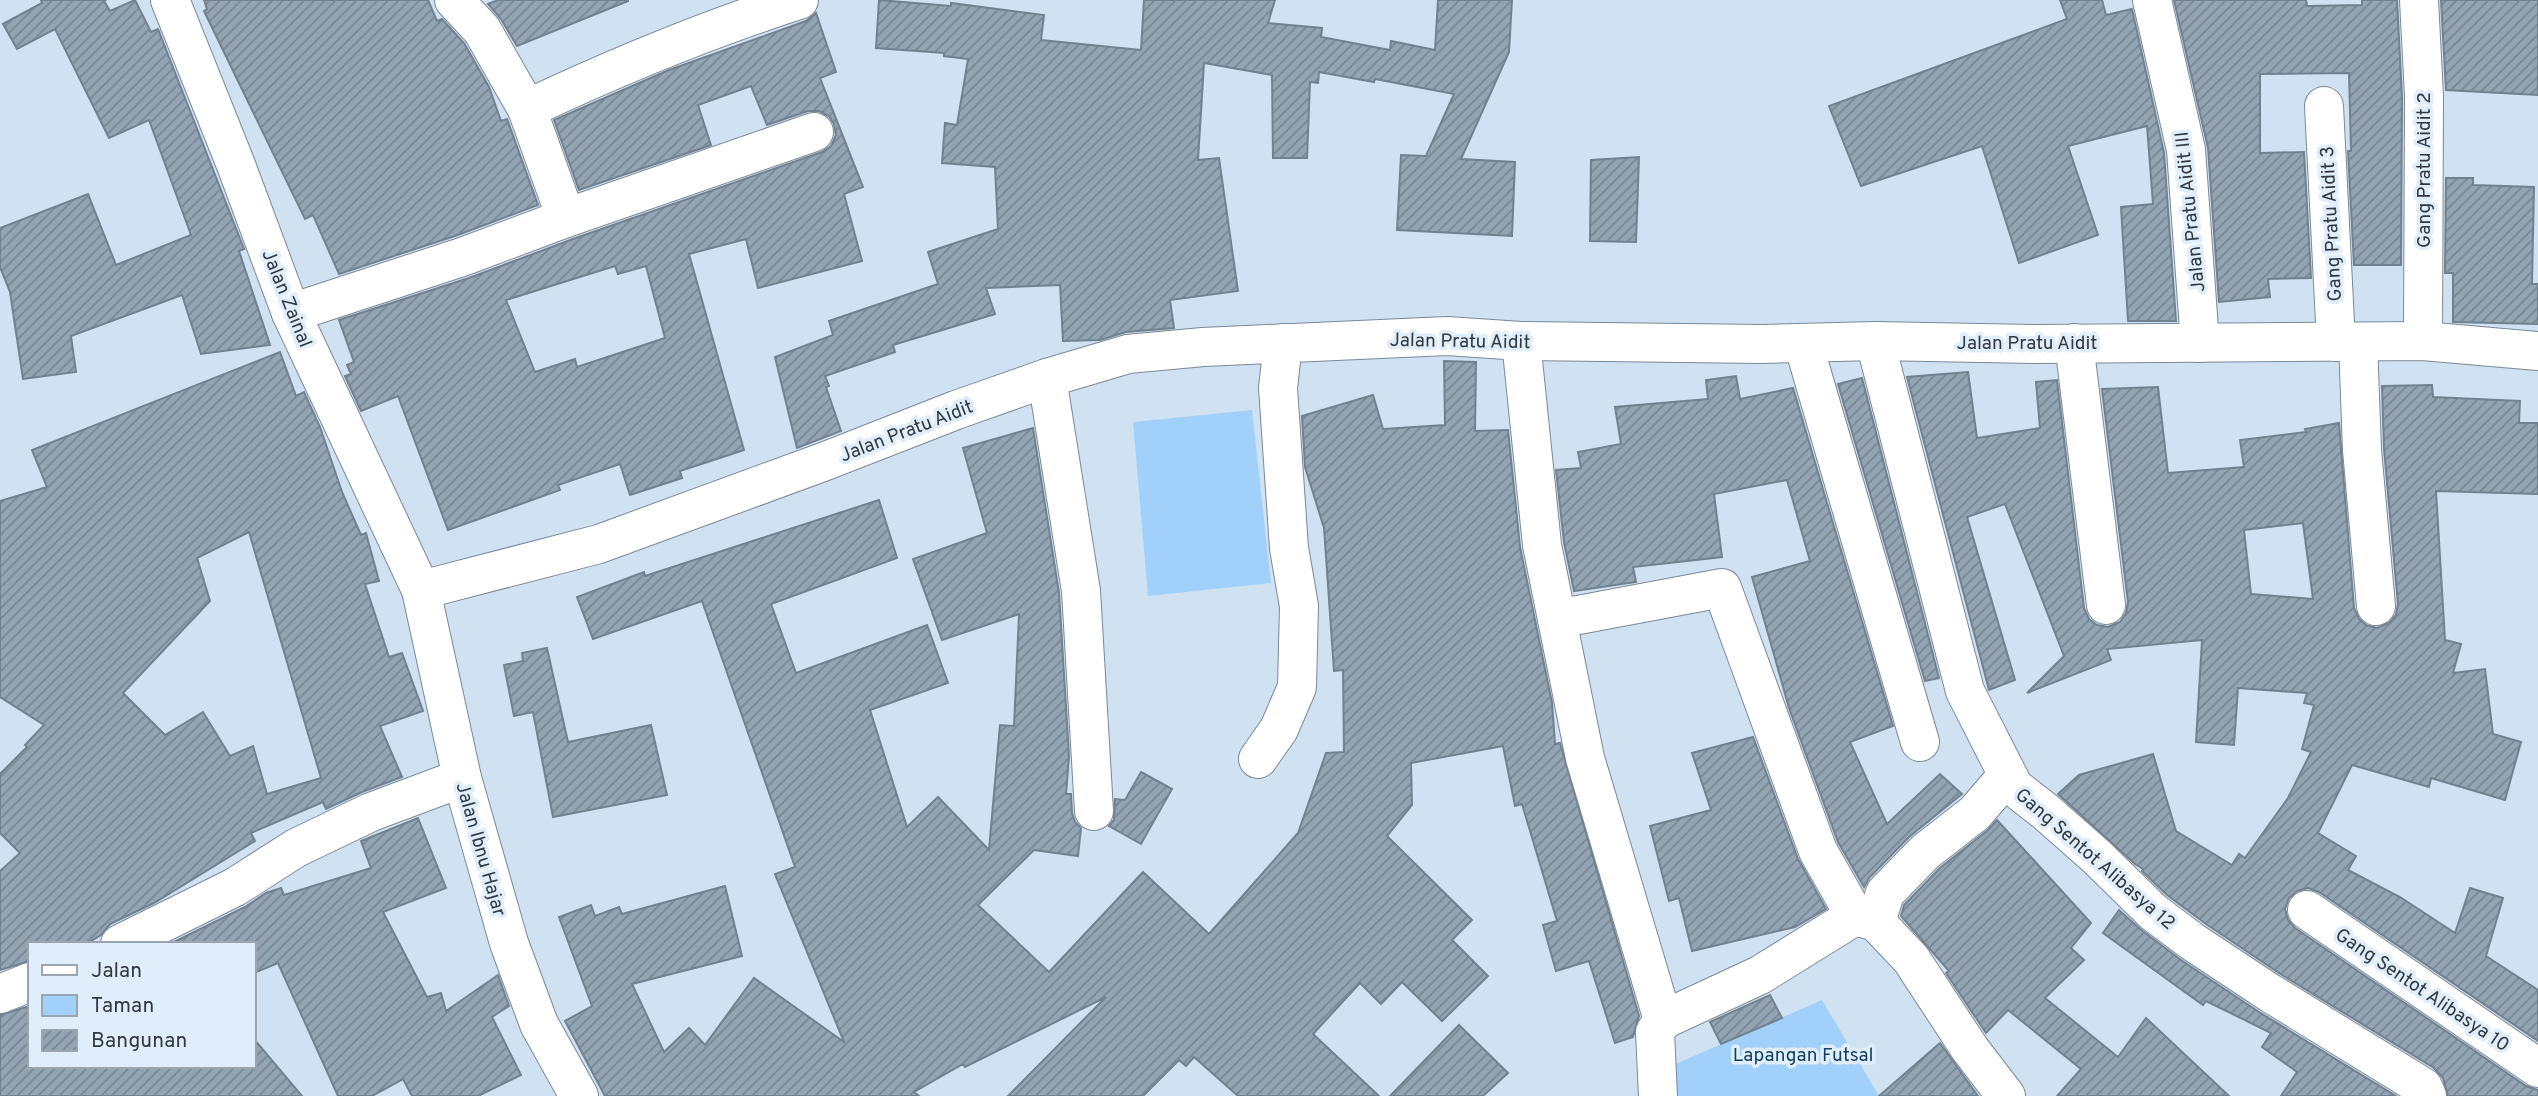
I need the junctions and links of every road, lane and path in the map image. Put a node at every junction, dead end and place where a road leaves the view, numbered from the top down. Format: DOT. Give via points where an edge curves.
graph roads {
  1 [pos="170,0"];
  2 [pos="454,0"];
  3 [pos="799,0"];
  4 [pos="2152,0"];
  5 [pos="2419,0"];
  6 [pos="2324,106"];
  7 [pos="527,109"];
  8 [pos="814,132"];
  9 [pos="566,218"];
  10 [pos="292,313"];
  11 [pos="1521,341"];
  12 [pos="1875,341"];
  13 [pos="2423,341"];
  14 [pos="2200,342"];
  15 [pos="2347,342"];
  16 [pos="1283,343"];
  17 [pos="1803,343"];
  18 [pos="2074,343"];
  19 [pos="2538,351"];
  20 [pos="1047,379"];
  21 [pos="421,590"];
  22 [pos="2106,605"];
  23 [pos="2376,606"];
  24 [pos="1556,619"];
  25 [pos="1920,742"];
  26 [pos="1258,759"];
  27 [pos="462,778"];
  28 [pos="2014,787"];
  29 [pos="1094,811"];
  30 [pos="2307,910"];
  31 [pos="1865,919"];
  32 [pos="124,942"];
  33 [pos="28,983"];
  34 [pos="0,993"];
  35 [pos="1663,1020"];
  36 [pos="2538,1068"];
  37 [pos="579,1096"];
  38 [pos="1658,1096"];
  39 [pos="2006,1096"];
  40 [pos="2427,1096"];
  1 -- 10 [label="street, Jalan Zainal"];
  2 -- 7 [label="street" via="482,30"];
  3 -- 7 [label="street" via="617,67"];
  4 -- 14 [label="street, Jalan Pratu Aidit III" via="2186,150"];
  5 -- 13 [label="street, Gang Pratu Aidit 2" via="2424,96"];
  6 -- 15 [label="street, Gang Pratu Aidit 3"];
  7 -- 9 [label="street"];
  8 -- 9 [label="street"];
  9 -- 10 [label="street"];
  10 -- 21 [label="street, Jalan Zainal"];
  11 -- 16 [label="street, Jalan Pratu Aidit" via="1447,336"];
  11 -- 17 [label="street, Jalan Pratu Aidit"];
  11 -- 24 [label="street" via="1542,545"];
  12 -- 17 [label="street, Jalan Pratu Aidit"];
  12 -- 18 [label="street, Jalan Pratu Aidit"];
  12 -- 28 [label="street, Gang Sentot Alibasya 12" via="1965,691"];
  13 -- 15 [label="street, Jalan Pratu Aidit"];
  13 -- 19 [label="street, Jalan Pratu Aidit"];
  14 -- 15 [label="street, Jalan Pratu Aidit"];
  14 -- 18 [label="street, Jalan Pratu Aidit"];
  15 -- 23 [label="street, Gang Pratu Aidit 3"];
  16 -- 20 [label="street, Jalan Pratu Aidit" via="1128,354"];
  16 -- 26 [label="street" via="1278,388 1289,548 1299,606 1297,687 1279,729"];
  17 -- 25 [label="street"];
  18 -- 22 [label="street"];
  20 -- 21 [label="street, Jalan Pratu Aidit" via="599,544"];
  20 -- 29 [label="street" via="1081,591"];
  21 -- 27 [label="street, Jalan Ibnu Hajar"];
  24 -- 31 [label="street" via="1722,589 1818,851"];
  24 -- 35 [label="street" via="1585,758"];
  27 -- 32 [label="street" via="371,812 296,848 235,887"];
  27 -- 37 [label="street, Jalan Ibnu Hajar" via="530,1001"];
  28 -- 31 [label="street" via="1999,785 1975,813 1925,852"];
  28 -- 40 [label="street, Gang Sentot Alibasya 12" via="2046,811 2153,912 2193,942 2423,1087"];
  30 -- 36 [label="street, Gang Sentot Alibasya 10"];
  31 -- 35 [label="street"];
  31 -- 39 [label="street" via="1911,959"];
  33 -- 34 [label="street"];
  35 -- 38 [label="street" via="1655,1032"];
}
